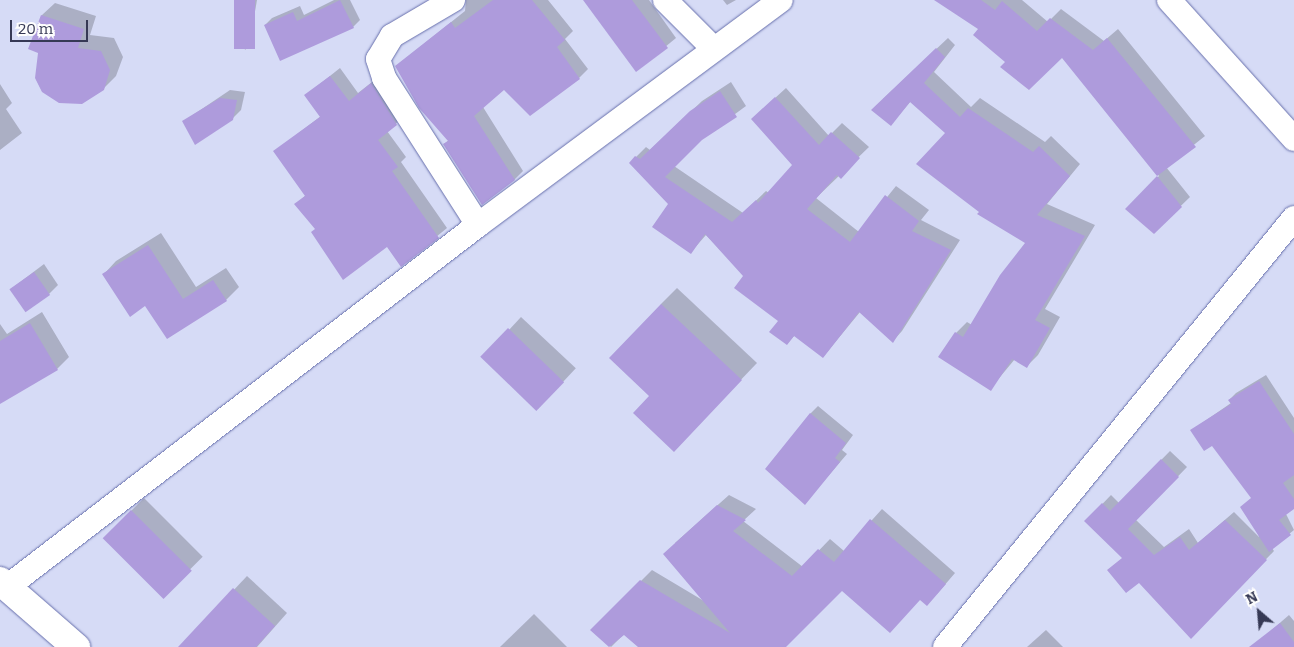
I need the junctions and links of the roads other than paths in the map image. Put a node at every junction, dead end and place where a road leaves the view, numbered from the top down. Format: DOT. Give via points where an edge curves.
graph roads {
  1 [pos="453,0"];
  2 [pos="665,0"];
  3 [pos="781,0"];
  4 [pos="1169,0"];
  5 [pos="714,49"];
  6 [pos="1294,139"];
  7 [pos="1294,218"];
  8 [pos="478,225"];
  9 [pos="4,584"];
  10 [pos="76,647"];
  11 [pos="945,647"];
  1 -- 8 [label="street" via="392,36 378,59 384,78"];
  2 -- 5 [label="street"];
  3 -- 5 [label="street"];
  4 -- 6 [label="street"];
  5 -- 8 [label="street"];
  7 -- 11 [label="street"];
  8 -- 9 [label="street"];
  9 -- 10 [label="street"];
}
